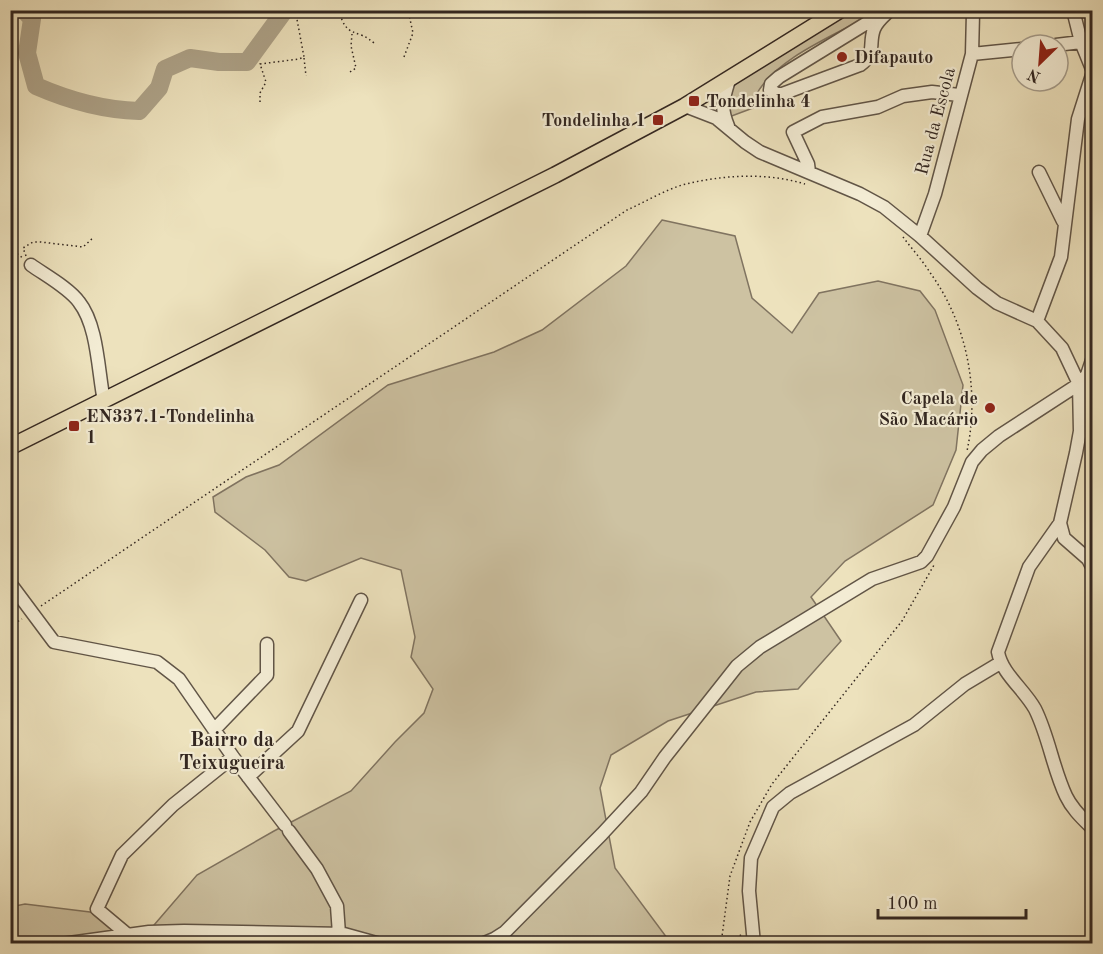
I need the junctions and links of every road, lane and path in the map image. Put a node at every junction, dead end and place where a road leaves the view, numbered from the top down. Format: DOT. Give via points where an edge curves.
graph roads {
  1 [pos="299,10"];
  2 [pos="339,10"];
  3 [pos="408,10"];
  4 [pos="840,10"];
  5 [pos="889,10"];
  6 [pos="1073,10"];
  7 [pos="973,13"];
  8 [pos="352,33"];
  9 [pos="1081,42"];
  10 [pos="1070,43"];
  11 [pos="375,44"];
  12 [pos="1010,50"];
  13 [pos="972,54"];
  14 [pos="304,57"];
  15 [pos="404,57"];
  16 [pos="1092,69"];
  17 [pos="350,72"];
  18 [pos="1092,75"];
  19 [pos="306,76"];
  20 [pos="729,80"];
  21 [pos="705,95"];
  22 [pos="959,95"];
  23 [pos="260,102"];
  24 [pos="722,103"];
  25 [pos="685,106"];
  26 [pos="705,113"];
  27 [pos="729,127"];
  28 [pos="1040,172"];
  29 [pos="808,178"];
  30 [pos="1064,223"];
  31 [pos="18,225"];
  32 [pos="10,229"];
  33 [pos="920,236"];
  34 [pos="94,237"];
  35 [pos="903,237"];
  36 [pos="10,248"];
  37 [pos="31,265"];
  38 [pos="1037,321"];
  39 [pos="1092,360"];
  40 [pos="1079,384"];
  41 [pos="104,401"];
  42 [pos="1086,432"];
  43 [pos="10,447"];
  44 [pos="966,454"];
  45 [pos="1060,523"];
  46 [pos="934,566"];
  47 [pos="1092,567"];
  48 [pos="10,583"];
  49 [pos="361,600"];
  50 [pos="31,613"];
  51 [pos="10,626"];
  52 [pos="267,644"];
  53 [pos="1000,663"];
  54 [pos="214,730"];
  55 [pos="233,758"];
  56 [pos="248,777"];
  57 [pos="1092,828"];
  58 [pos="339,934"];
  59 [pos="128,935"];
  60 [pos="62,944"];
  61 [pos="380,944"];
  62 [pos="482,944"];
  63 [pos="721,944"];
  64 [pos="754,944"];
  1 -- 14 [label="path" via="296,14"];
  2 -- 8 [label="path" via="342,24"];
  3 -- 15 [label="path" via="413,33"];
  4 -- 20 [label="main road"];
  5 -- 5 [label="street" via="779,77 770,90 782,94 860,65 870,54 874,27"];
  6 -- 9 [label="street"];
  7 -- 13 [label="street, Rua da Escola"];
  8 -- 11 [label="path"];
  8 -- 17 [label="path" via="356,68"];
  9 -- 10 [label="street"];
  9 -- 16 [label="street"];
  12 -- 13 [label="street"];
  13 -- 22 [label="street, Rua da Escola"];
  14 -- 19 [label="path"];
  14 -- 23 [label="path" via="260,64 266,82"];
  18 -- 30 [label="street" via="1078,119"];
  20 -- 21 [label="main road"];
  20 -- 24 [label="street"];
  21 -- 24 [label="street"];
  21 -- 25 [label="main road"];
  21 -- 26 [label="street"];
  22 -- 29 [label="street" via="932,92 903,96 878,106 822,117 793,132 808,164"];
  22 -- 33 [label="street, Rua da Escola" via="935,194"];
  24 -- 27 [label="street"];
  25 -- 26 [label="street"];
  25 -- 41 [label="main road"];
  26 -- 27 [label="street"];
  27 -- 29 [label="street" via="744,142"];
  28 -- 30 [label="street"];
  29 -- 33 [label="street" via="860,194 884,207"];
  29 -- 50 [label="path" via="732,176 680,186 627,210"];
  30 -- 38 [label="street" via="1061,257"];
  31 -- 32 [label="path"];
  33 -- 38 [label="street" via="977,288 998,303"];
  34 -- 37 [label="path" via="83,248 33,242 23,248"];
  35 -- 44 [label="path" via="933,275 952,310 969,359 972,400"];
  36 -- 37 [label="path"];
  37 -- 41 [label="street" via="79,302 99,357"];
  38 -- 40 [label="street" via="1062,348"];
  39 -- 40 [label="street"];
  40 -- 42 [label="street"];
  40 -- 62 [label="street" via="982,450 972,462 954,507 921,562 872,579 760,647 737,666 641,792 505,932"];
  41 -- 43 [label="main road"];
  42 -- 45 [label="street"];
  45 -- 47 [label="street" via="1064,538"];
  45 -- 53 [label="street" via="1029,567 998,652"];
  46 -- 63 [label="path" via="903,621 771,784 750,822 730,876"];
  48 -- 50 [label="street"];
  49 -- 56 [label="street" via="298,731"];
  50 -- 51 [label="path"];
  50 -- 54 [label="street" via="54,642 157,662 179,679"];
  52 -- 54 [label="street" via="267,675"];
  53 -- 57 [label="street" via="1035,710 1067,798"];
  53 -- 64 [label="street" via="965,684 914,724 790,793 773,807 751,858 749,891"];
  54 -- 55 [label="street"];
  55 -- 56 [label="street"];
  55 -- 59 [label="street" via="173,805 122,855 97,909"];
  56 -- 58 [label="street" via="317,869 337,906"];
  58 -- 59 [label="street"];
  58 -- 61 [label="street"];
  59 -- 60 [label="street"];
}
